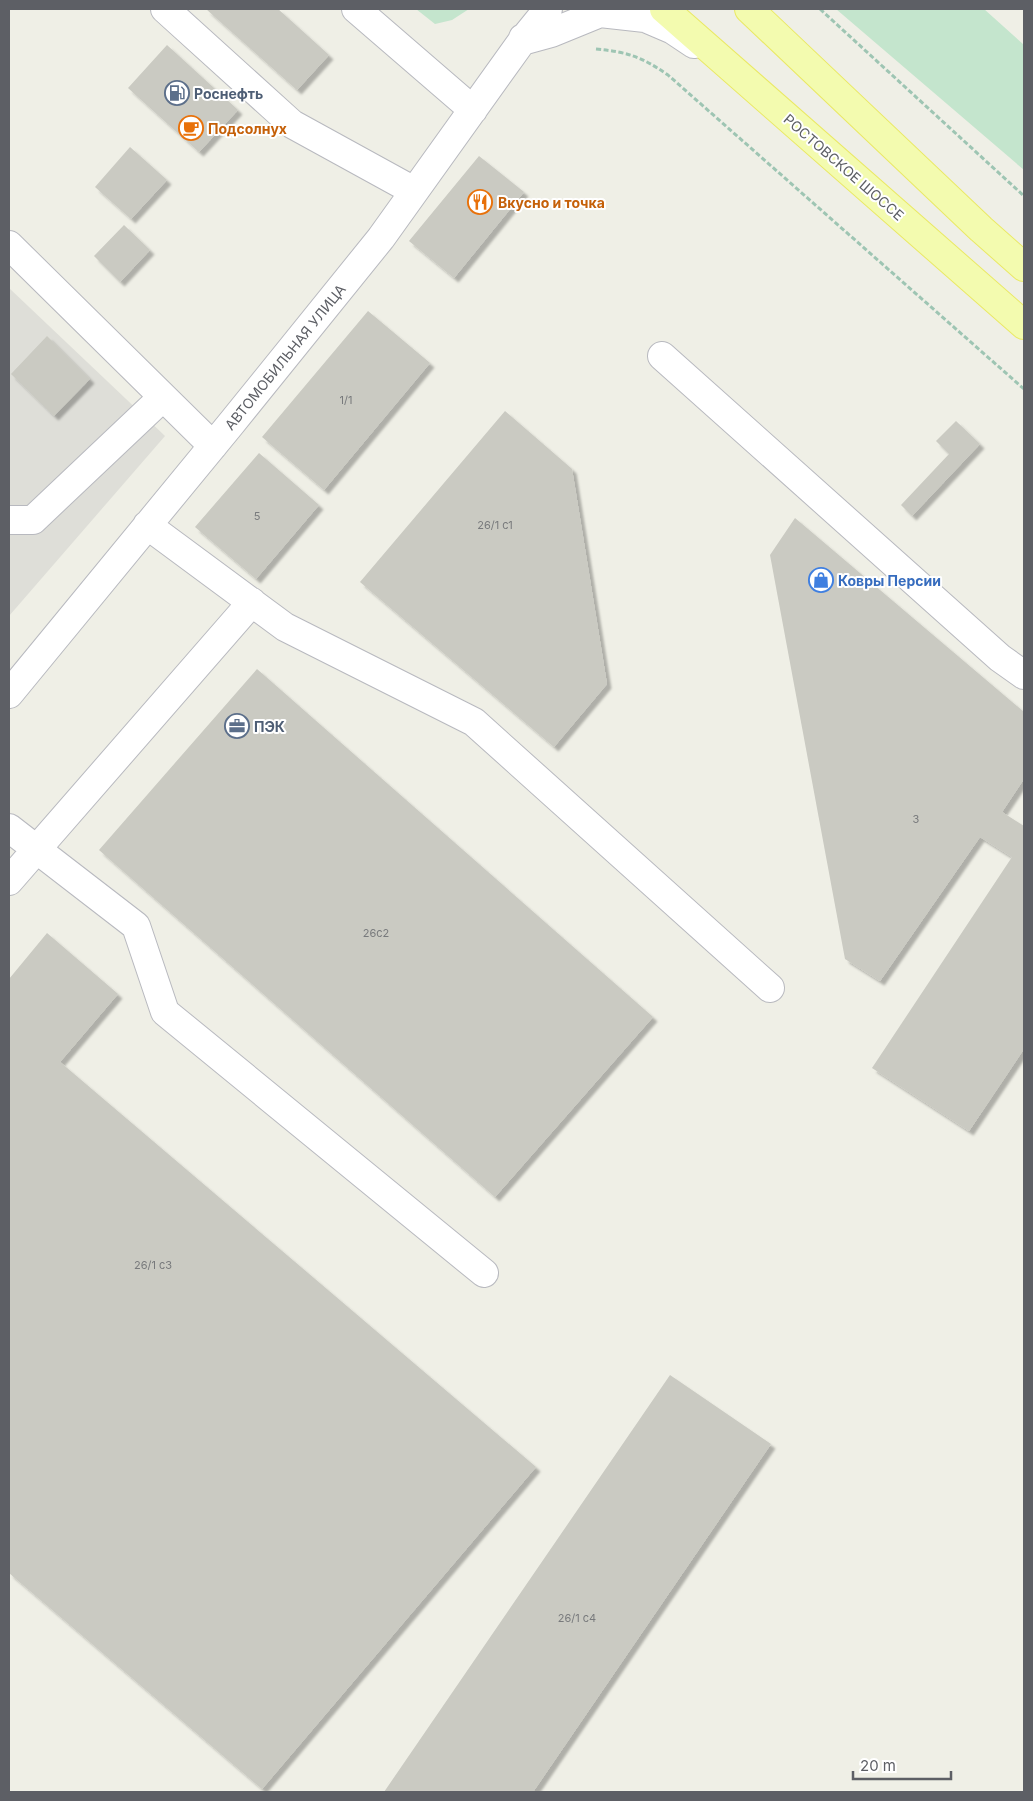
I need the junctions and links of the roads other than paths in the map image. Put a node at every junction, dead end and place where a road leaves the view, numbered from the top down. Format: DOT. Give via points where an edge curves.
graph roads {
  1 [pos="165,9"];
  2 [pos="356,9"];
  3 [pos="531,9"];
  4 [pos="548,9"];
  5 [pos="664,9"];
  6 [pos="749,9"];
  7 [pos="522,41"];
  8 [pos="733,70"];
  9 [pos="474,110"];
  10 [pos="414,191"];
  11 [pos="9,245"];
  12 [pos="1024,267"];
  13 [pos="1024,325"];
  14 [pos="662,356"];
  15 [pos="163,397"];
  16 [pos="212,446"];
  17 [pos="9,520"];
  18 [pos="147,526"];
  19 [pos="252,602"];
  20 [pos="1024,675"];
  21 [pos="9,694"];
  22 [pos="9,828"];
  23 [pos="36,849"];
  24 [pos="9,881"];
  25 [pos="770,988"];
  26 [pos="484,1273"];
  1 -- 10 [label="street" via="292,124"];
  2 -- 9 [label="street"];
  3 -- 7 [label="street"];
  4 -- 7 [label="street, АВТОМОБИЛЬНАЯ УЛИЦА"];
  5 -- 8 [label="main road, РОСТОВСКОЕ ШОССЕ"];
  6 -- 12 [label="main road"];
  7 -- 8 [label="street" via="600,13 645,18 673,30"];
  7 -- 9 [label="street, АВТОМОБИЛЬНАЯ УЛИЦА"];
  8 -- 13 [label="main road, РОСТОВСКОЕ ШОССЕ"];
  9 -- 10 [label="street, АВТОМОБИЛЬНАЯ УЛИЦА"];
  10 -- 16 [label="street, АВТОМОБИЛЬНАЯ УЛИЦА" via="386,243"];
  11 -- 15 [label="street"];
  14 -- 20 [label="street" via="1000,658"];
  15 -- 16 [label="street"];
  15 -- 17 [label="street" via="33,520"];
  16 -- 18 [label="street, АВТОМОБИЛЬНАЯ УЛИЦА"];
  18 -- 19 [label="street"];
  18 -- 21 [label="street, АВТОМОБИЛЬНАЯ УЛИЦА"];
  19 -- 23 [label="street"];
  19 -- 25 [label="street" via="285,627 474,722"];
  22 -- 23 [label="street"];
  23 -- 24 [label="street"];
  23 -- 26 [label="street" via="136,926 165,1012"];
}
